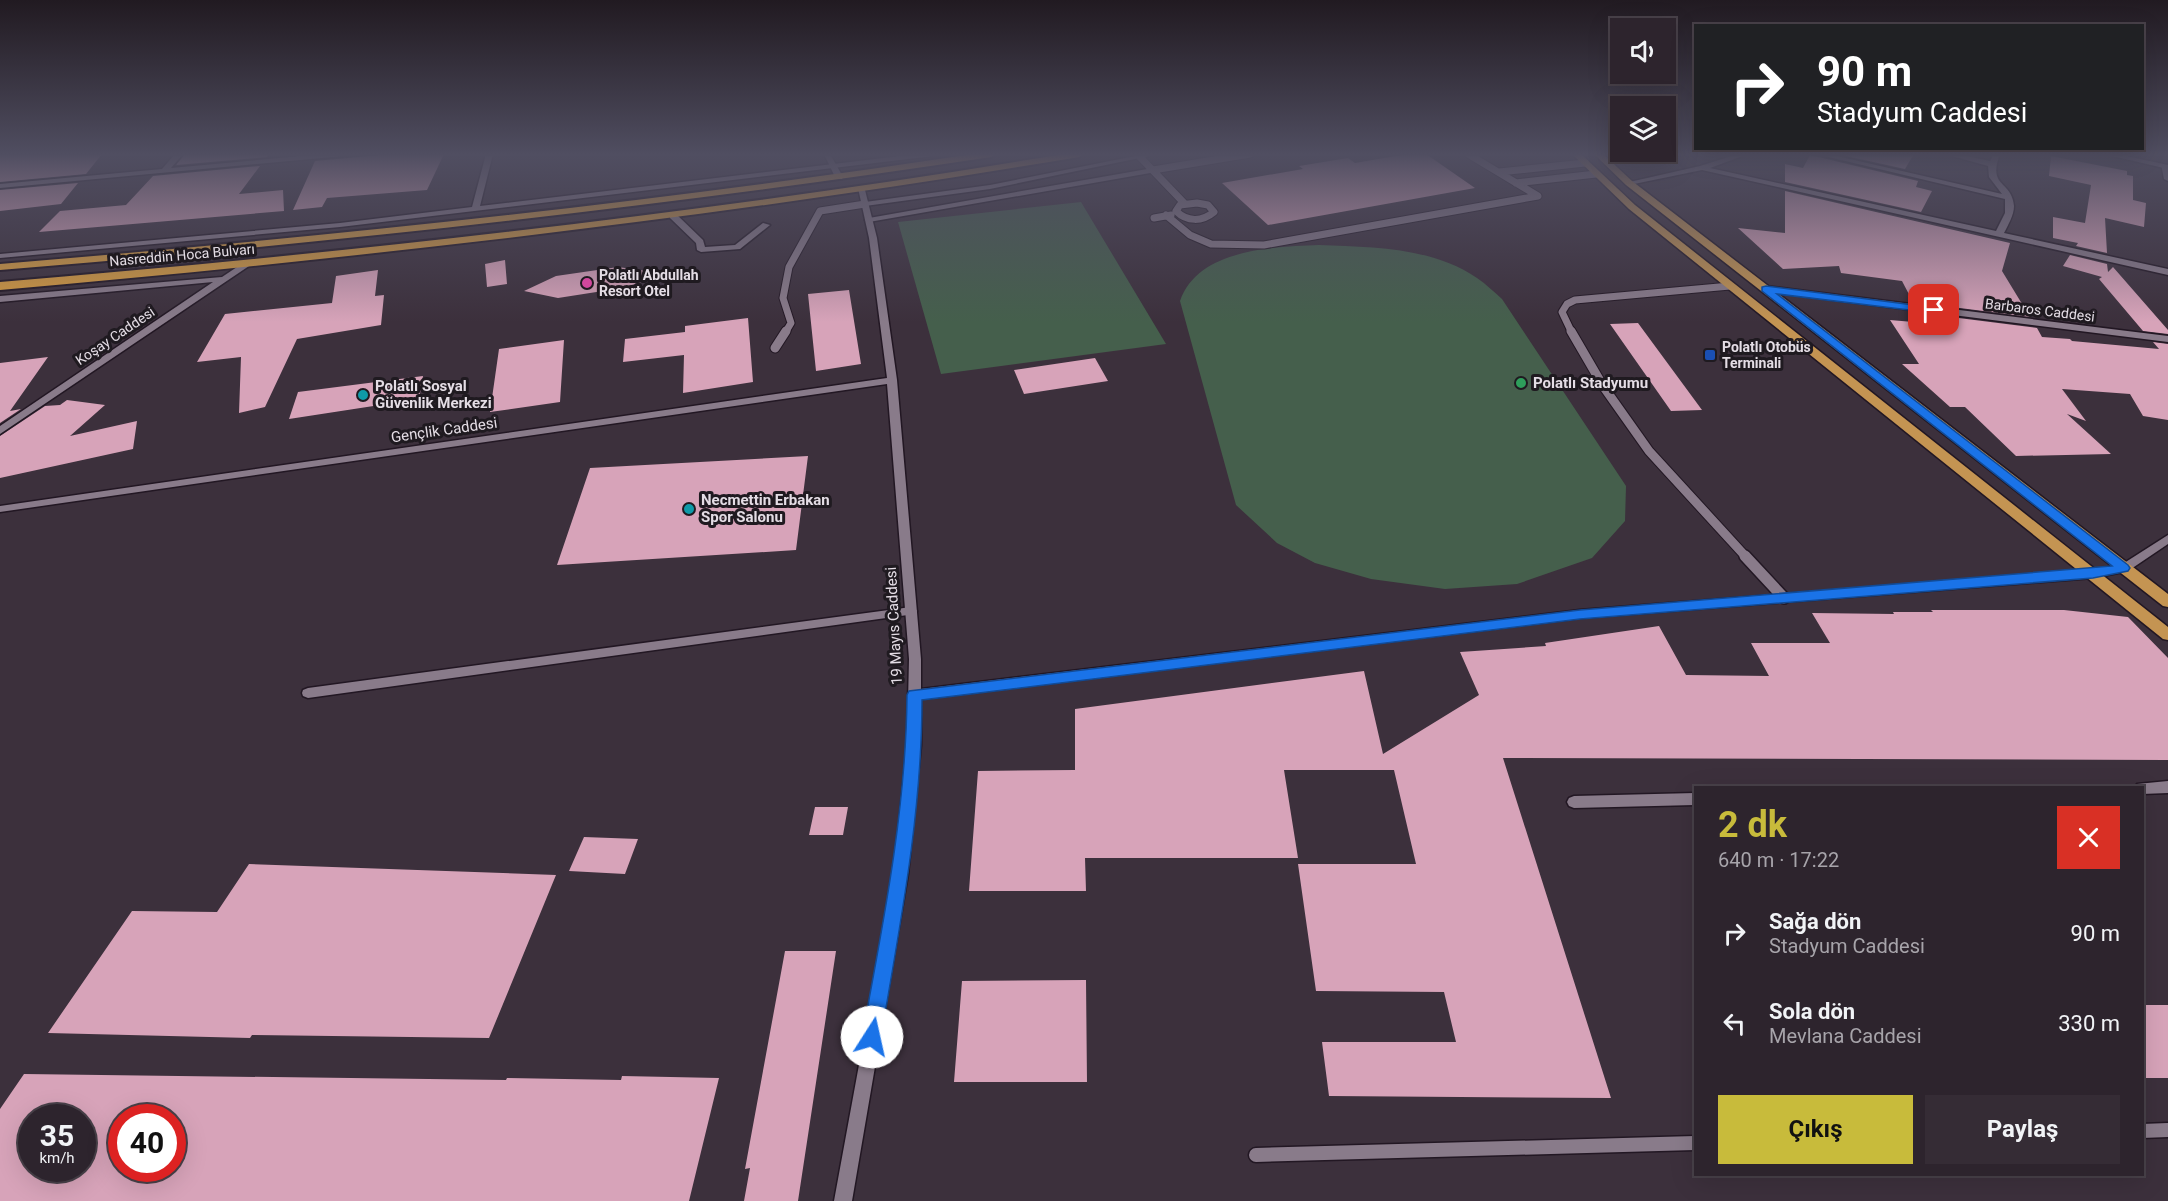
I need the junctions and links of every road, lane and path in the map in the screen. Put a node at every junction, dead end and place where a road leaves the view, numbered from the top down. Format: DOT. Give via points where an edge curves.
graph roads {
  1 [pos="476,210"];
  2 [pos="571,210"];
  3 [pos="716,210"];
  4 [pos="826,210"];
  5 [pos="867,210"];
  6 [pos="926,210"];
  7 [pos="1213,210"];
  8 [pos="1460,210"];
  9 [pos="1636,210"];
  10 [pos="1664,210"];
  11 [pos="1892,210"];
  12 [pos="2009,210"];
  13 [pos="1178,213"];
  14 [pos="673,216"];
  15 [pos="1166,216"];
  16 [pos="1154,218"];
  17 [pos="869,220"];
  18 [pos="766,225"];
  19 [pos="2000,234"];
  20 [pos="0,256"];
  21 [pos="246,264"];
  22 [pos="0,267"];
  23 [pos="2168,272"];
  24 [pos="224,279"];
  25 [pos="0,286"];
  26 [pos="1730,286"];
  27 [pos="1766,289"];
  28 [pos="0,299"];
  29 [pos="2168,339"];
  30 [pos="776,348"];
  31 [pos="892,380"];
  32 [pos="0,431"];
  33 [pos="0,509"];
  34 [pos="2168,539"];
  35 [pos="2124,568"];
  36 [pos="2093,574"];
  37 [pos="1784,598"];
  38 [pos="2168,602"];
  39 [pos="911,611"];
  40 [pos="2168,635"];
  41 [pos="308,693"];
  42 [pos="914,695"];
  43 [pos="2168,787"];
  44 [pos="2144,788"];
  45 [pos="1694,799"];
  46 [pos="1574,802"];
  47 [pos="2168,1130"];
  48 [pos="2144,1131"];
  49 [pos="1694,1143"];
  50 [pos="1256,1155"];
  51 [pos="843,1201"];
  1 -- 20 [label="street"];
  2 -- 22 [label="highway, Nasreddin Hoca Bulvarı" via="212,250"];
  3 -- 14 [label="highway, Nasreddin Hoca Bulvarı"];
  4 -- 30 [label="lane" via="820,211 789,267 783,298 790,322"];
  5 -- 17 [label="street, 19 Mayıs Caddesi"];
  6 -- 17 [label="street"];
  7 -- 13 [label="lane" via="1209,217 1198,219"];
  8 -- 15 [label="lane" via="1264,245 1219,246 1189,237"];
  9 -- 26 [label="main road"];
  10 -- 27 [label="main road"];
  11 -- 19 [label="street"];
  12 -- 19 [label="street"];
  13 -- 15 [label="lane"];
  14 -- 18 [label="street" via="700,242 701,250 737,247"];
  14 -- 21 [label="highway, Nasreddin Hoca Bulvarı"];
  15 -- 16 [label="lane"];
  17 -- 31 [label="street, 19 Mayıs Caddesi"];
  19 -- 23 [label="street"];
  21 -- 24 [label="street, Koşay Caddesi"];
  21 -- 25 [label="highway, Nasreddin Hoca Bulvarı"];
  24 -- 28 [label="street"];
  24 -- 32 [label="street, Koşay Caddesi"];
  26 -- 36 [label="main road"];
  26 -- 37 [label="lane" via="1575,300 1562,312 1618,411"];
  27 -- 29 [label="street, Barbaros Caddesi"];
  27 -- 35 [label="main road"];
  31 -- 33 [label="street, Gençlik Caddesi"];
  31 -- 39 [label="street, 19 Mayıs Caddesi"];
  34 -- 35 [label="street"];
  35 -- 36 [label="street"];
  35 -- 38 [label="main road"];
  36 -- 37 [label="street"];
  36 -- 40 [label="main road"];
  37 -- 42 [label="street" via="1580,614"];
  39 -- 41 [label="street"];
  39 -- 42 [label="street, 19 Mayıs Caddesi"];
  42 -- 51 [label="street, 19 Mayıs Caddesi" via="914,745 901,874"];
  43 -- 44 [label="street"];
  45 -- 46 [label="street"];
  47 -- 48 [label="lane"];
  49 -- 50 [label="lane"];
}
